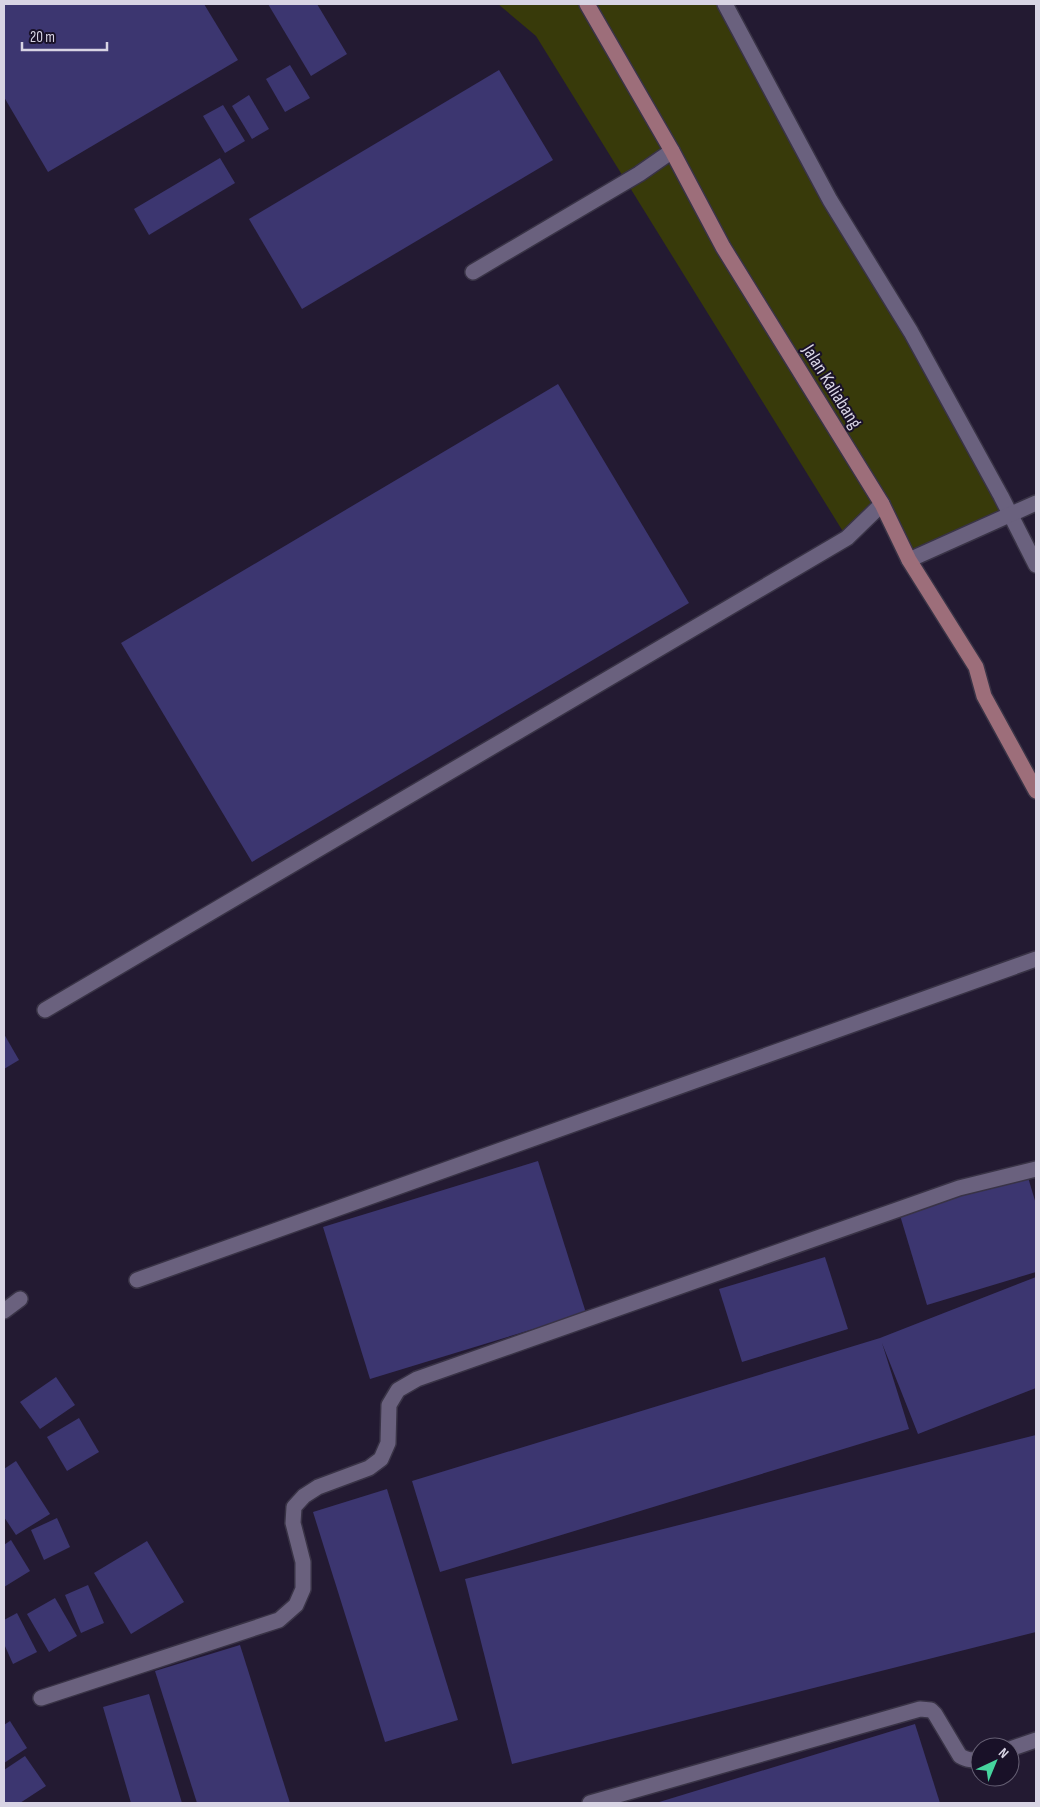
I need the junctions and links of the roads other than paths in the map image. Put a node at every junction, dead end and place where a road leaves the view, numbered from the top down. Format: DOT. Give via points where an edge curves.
graph roads {
  1 [pos="587,4"];
  2 [pos="725,4"];
  3 [pos="672,151"];
  4 [pos="474,272"];
  5 [pos="1036,503"];
  6 [pos="882,504"];
  7 [pos="1010,515"];
  8 [pos="909,560"];
  9 [pos="1036,565"];
  10 [pos="1036,791"];
  11 [pos="1036,959"];
  12 [pos="45,1010"];
  13 [pos="1036,1169"];
  14 [pos="137,1280"];
  15 [pos="20,1299"];
  16 [pos="4,1311"];
  17 [pos="41,1698"];
  18 [pos="1036,1740"];
  19 [pos="1020,1746"];
  20 [pos="970,1760"];
  21 [pos="590,1803"];
  1 -- 3 [label="main road, Jalan Kaliabang"];
  2 -- 7 [label="street" via="830,200 911,332"];
  3 -- 4 [label="street"];
  3 -- 6 [label="main road, Jalan Kaliabang" via="723,247"];
  5 -- 7 [label="street"];
  6 -- 8 [label="main road, Jalan Kaliabang"];
  6 -- 12 [label="street" via="847,538"];
  7 -- 8 [label="street"];
  7 -- 9 [label="street"];
  8 -- 10 [label="main road, Jalan Kaliabang" via="976,667 984,696"];
  11 -- 14 [label="street"];
  13 -- 17 [label="street" via="959,1188 417,1379 398,1390 388,1404 388,1443 381,1459 369,1468 318,1487 294,1507 293,1523 303,1562 303,1589 296,1605 280,1620"];
  15 -- 16 [label="street"];
  18 -- 19 [label="street"];
  20 -- 21 [label="street" via="960,1756 935,1714 931,1710 920,1709"];
}
